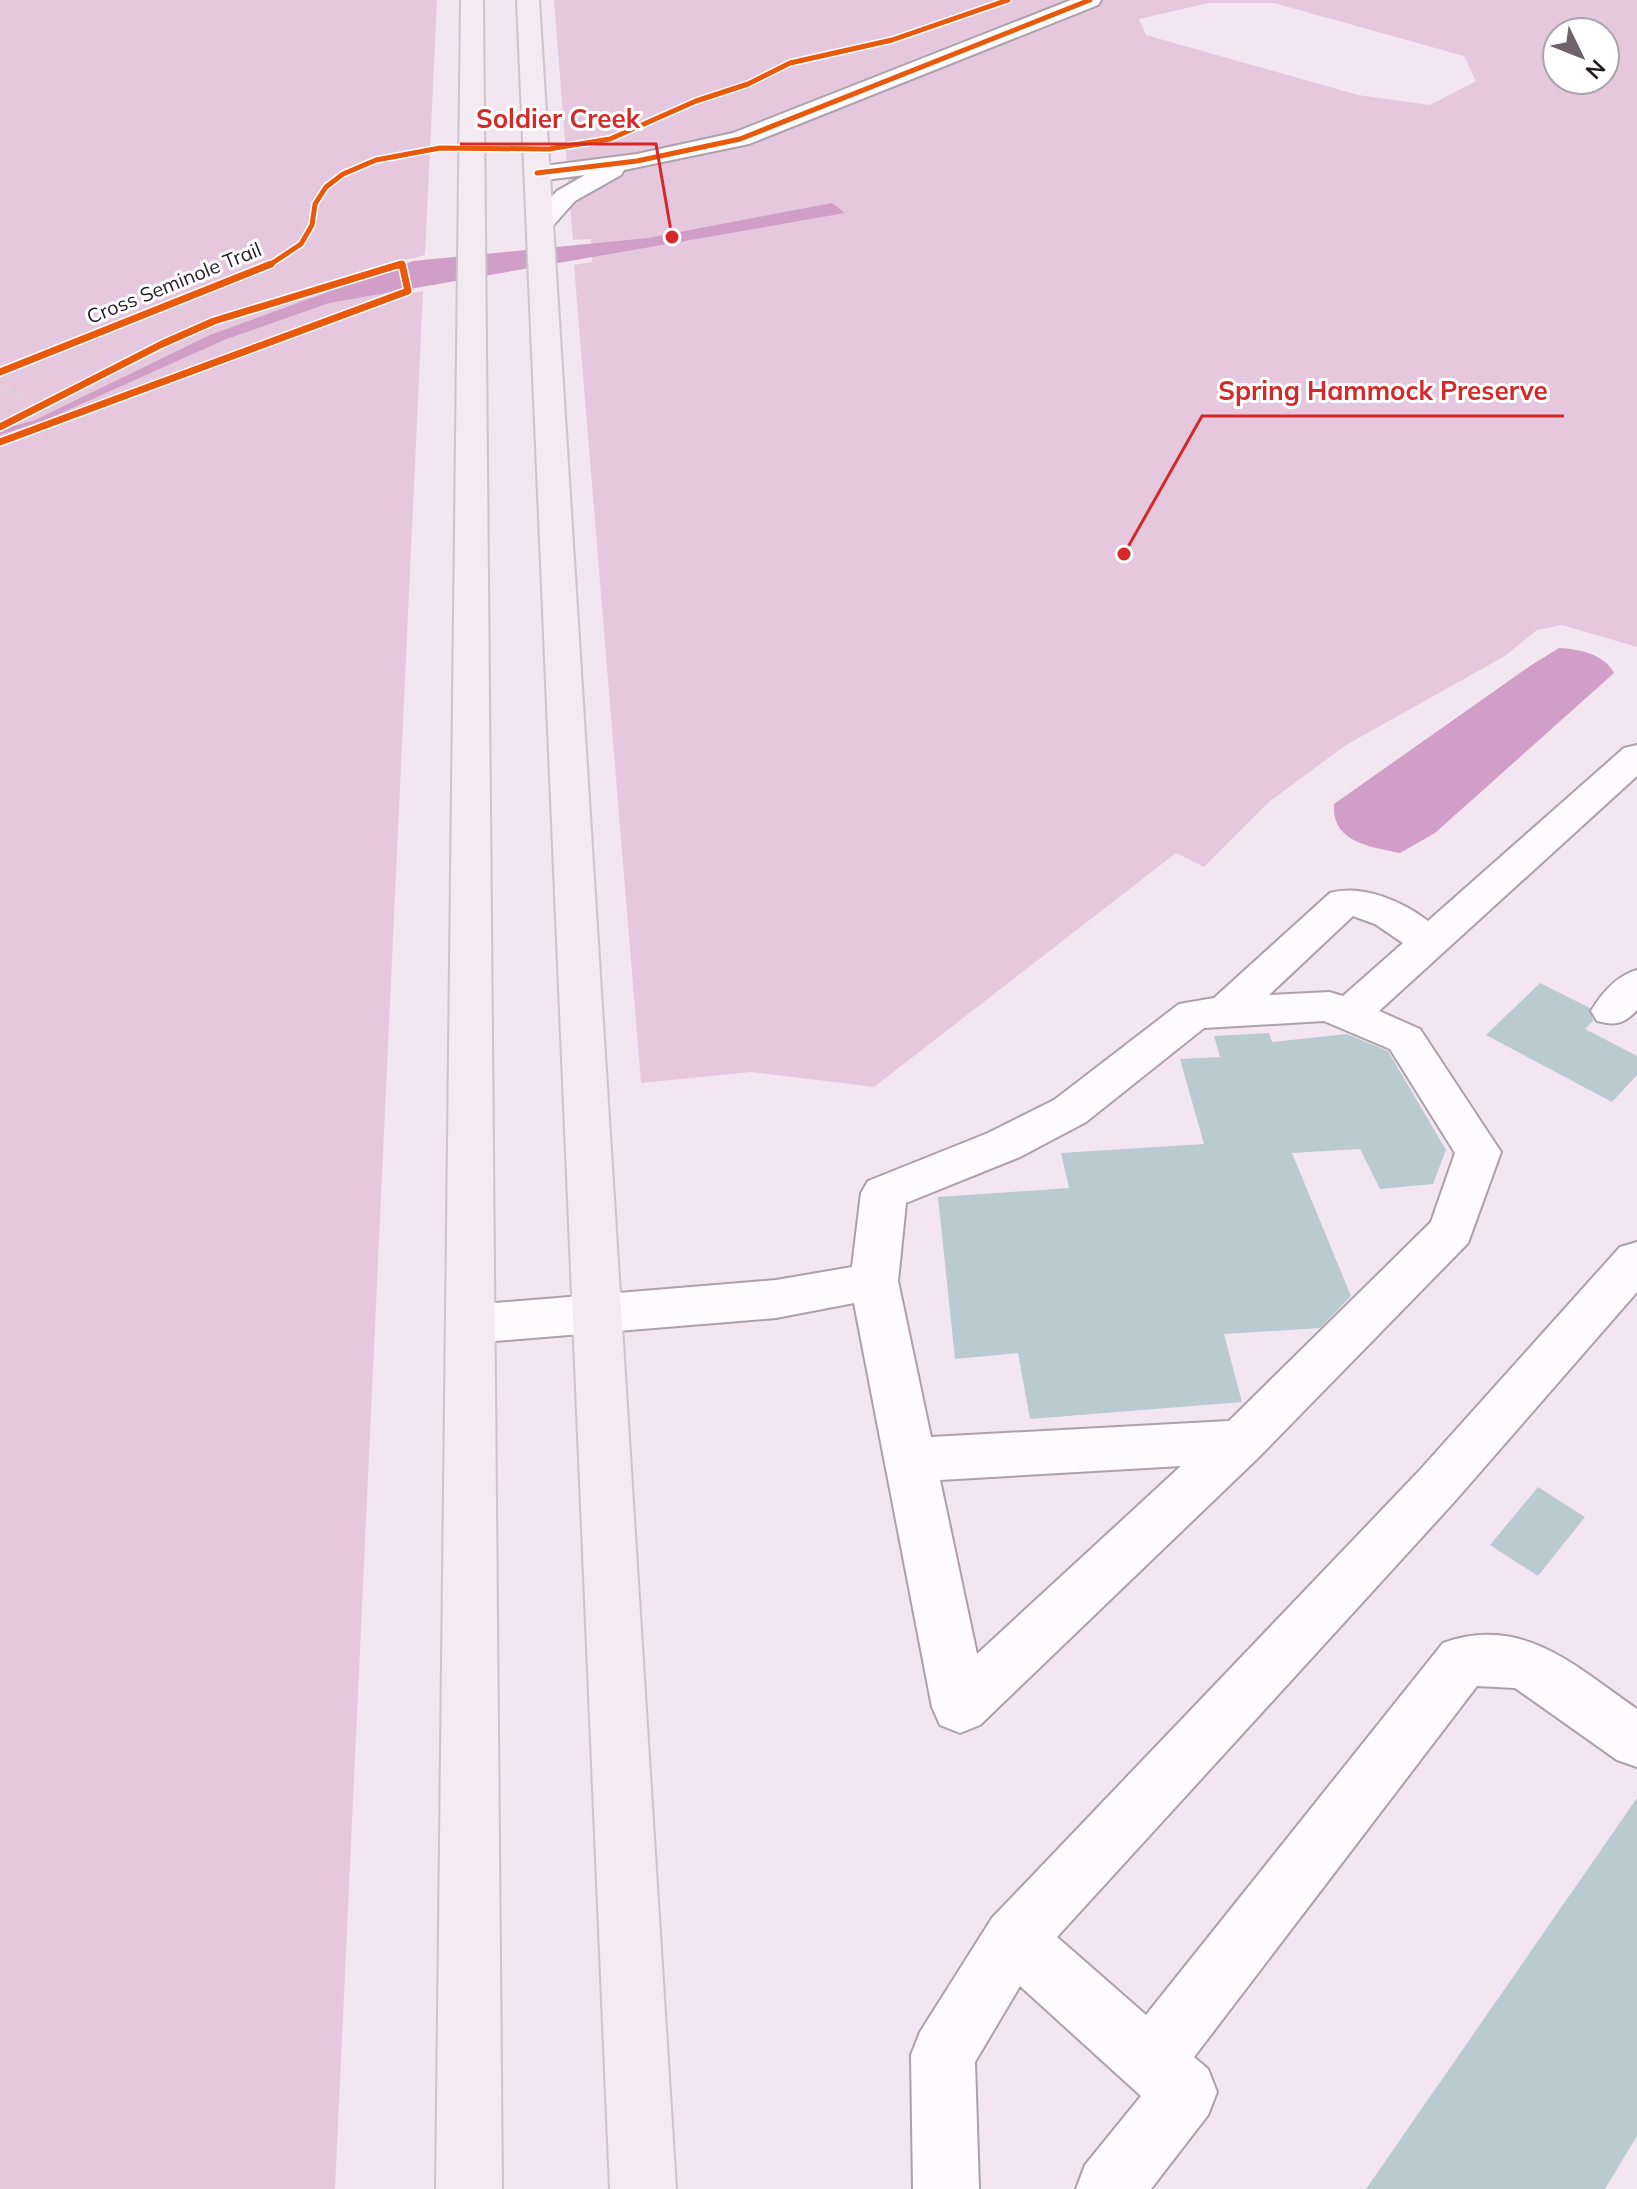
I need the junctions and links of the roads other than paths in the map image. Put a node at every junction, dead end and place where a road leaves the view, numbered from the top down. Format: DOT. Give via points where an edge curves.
graph roads {
  1 [pos="472,0"];
  2 [pos="528,0"];
  3 [pos="1090,0"];
  4 [pos="471,137"];
  5 [pos="637,161"];
  6 [pos="515,183"];
  7 [pos="472,229"];
  8 [pos="541,231"];
  9 [pos="1637,756"];
  10 [pos="1428,943"];
  11 [pos="1225,1012"];
  12 [pos="1348,1015"];
  13 [pos="1637,1260"];
  14 [pos="874,1281"];
  15 [pos="597,1314"];
  16 [pos="471,1324"];
  17 [pos="1242,1441"];
  18 [pos="910,1460"];
  19 [pos="1637,1741"];
  20 [pos="1014,1939"];
  21 [pos="1149,2060"];
  22 [pos="469,2189"];
  23 [pos="643,2189"];
  24 [pos="946,2189"];
  25 [pos="1109,2189"];
  1 -- 4 [label="main road"];
  2 -- 6 [label="main road"];
  3 -- 5 [label="street" via="740,139"];
  4 -- 6 [label="main road"];
  4 -- 7 [label="main road"];
  5 -- 6 [label="street"];
  5 -- 8 [label="street" via="566,196"];
  6 -- 7 [label="main road"];
  6 -- 8 [label="main road"];
  7 -- 16 [label="main road"];
  8 -- 15 [label="main road"];
  9 -- 10 [label="street"];
  10 -- 11 [label="street" via="1415,929 1364,904 1344,902"];
  10 -- 12 [label="street"];
  11 -- 12 [label="street" via="1329,1006"];
  11 -- 14 [label="street" via="1194,1014 1070,1111 1004,1145 884,1193"];
  12 -- 17 [label="street" via="1405,1039 1478,1152 1451,1231"];
  13 -- 20 [label="street" via="1437,1486"];
  14 -- 15 [label="street" via="776,1299"];
  14 -- 18 [label="street"];
  15 -- 16 [label="street"];
  15 -- 23 [label="main road"];
  16 -- 22 [label="main road"];
  17 -- 18 [label="street"];
  17 -- 18 [label="street" via="960,1707"];
  19 -- 21 [label="street" via="1525,1663 1463,1661"];
  20 -- 21 [label="street"];
  20 -- 24 [label="street" via="943,2055"];
  21 -- 25 [label="street" via="1185,2092"];
}
